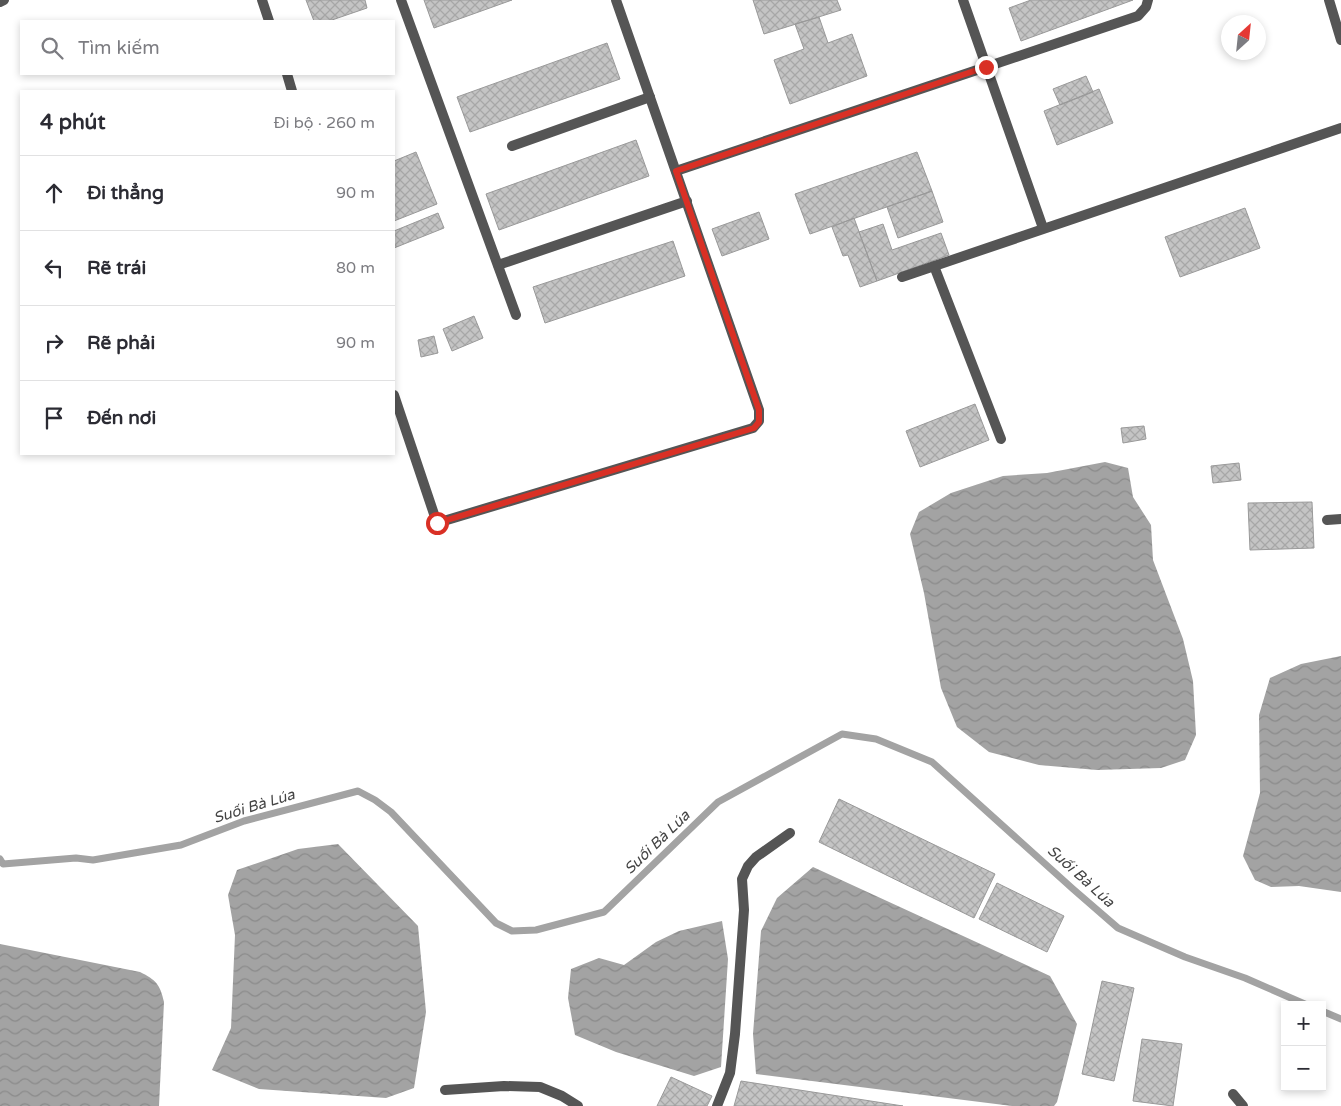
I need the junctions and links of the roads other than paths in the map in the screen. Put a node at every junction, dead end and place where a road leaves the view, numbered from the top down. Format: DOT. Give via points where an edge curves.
graph roads {
  1 [pos="4,0"];
  2 [pos="262,0"];
  3 [pos="401,0"];
  4 [pos="616,0"];
  5 [pos="963,0"];
  6 [pos="1148,0"];
  7 [pos="1329,0"];
  8 [pos="0,2"];
  9 [pos="269,20"];
  10 [pos="1341,40"];
  11 [pos="986,67"];
  12 [pos="287,75"];
  13 [pos="292,90"];
  14 [pos="650,97"];
  15 [pos="1341,128"];
  16 [pos="512,146"];
  17 [pos="676,171"];
  18 [pos="687,201"];
  19 [pos="1043,228"];
  20 [pos="498,265"];
  21 [pos="934,266"];
  22 [pos="902,277"];
  23 [pos="516,315"];
  24 [pos="395,398"];
  25 [pos="1001,439"];
  26 [pos="1341,519"];
  27 [pos="1327,520"];
  28 [pos="790,833"];
  29 [pos="445,1090"];
  30 [pos="1233,1094"];
  31 [pos="578,1106"];
  32 [pos="717,1106"];
  33 [pos="1243,1106"];
  1 -- 8 [label="street"];
  2 -- 9 [label="street"];
  3 -- 20 [label="street"];
  4 -- 14 [label="street"];
  5 -- 11 [label="street"];
  6 -- 11 [label="street" via="1138,16"];
  7 -- 10 [label="street"];
  11 -- 17 [label="street"];
  11 -- 19 [label="street"];
  12 -- 13 [label="street"];
  14 -- 16 [label="street"];
  14 -- 17 [label="street"];
  15 -- 19 [label="street"];
  17 -- 18 [label="street"];
  18 -- 20 [label="street"];
  18 -- 24 [label="street" via="759,410 759,422 754,428 437,523"];
  19 -- 21 [label="street"];
  20 -- 23 [label="street"];
  21 -- 22 [label="street"];
  21 -- 25 [label="street"];
  26 -- 27 [label="street"];
  28 -- 32 [label="street" via="756,857 742,879 744,910 735,1034 730,1073"];
  29 -- 31 [label="street" via="540,1087"];
  30 -- 33 [label="street"];
}
